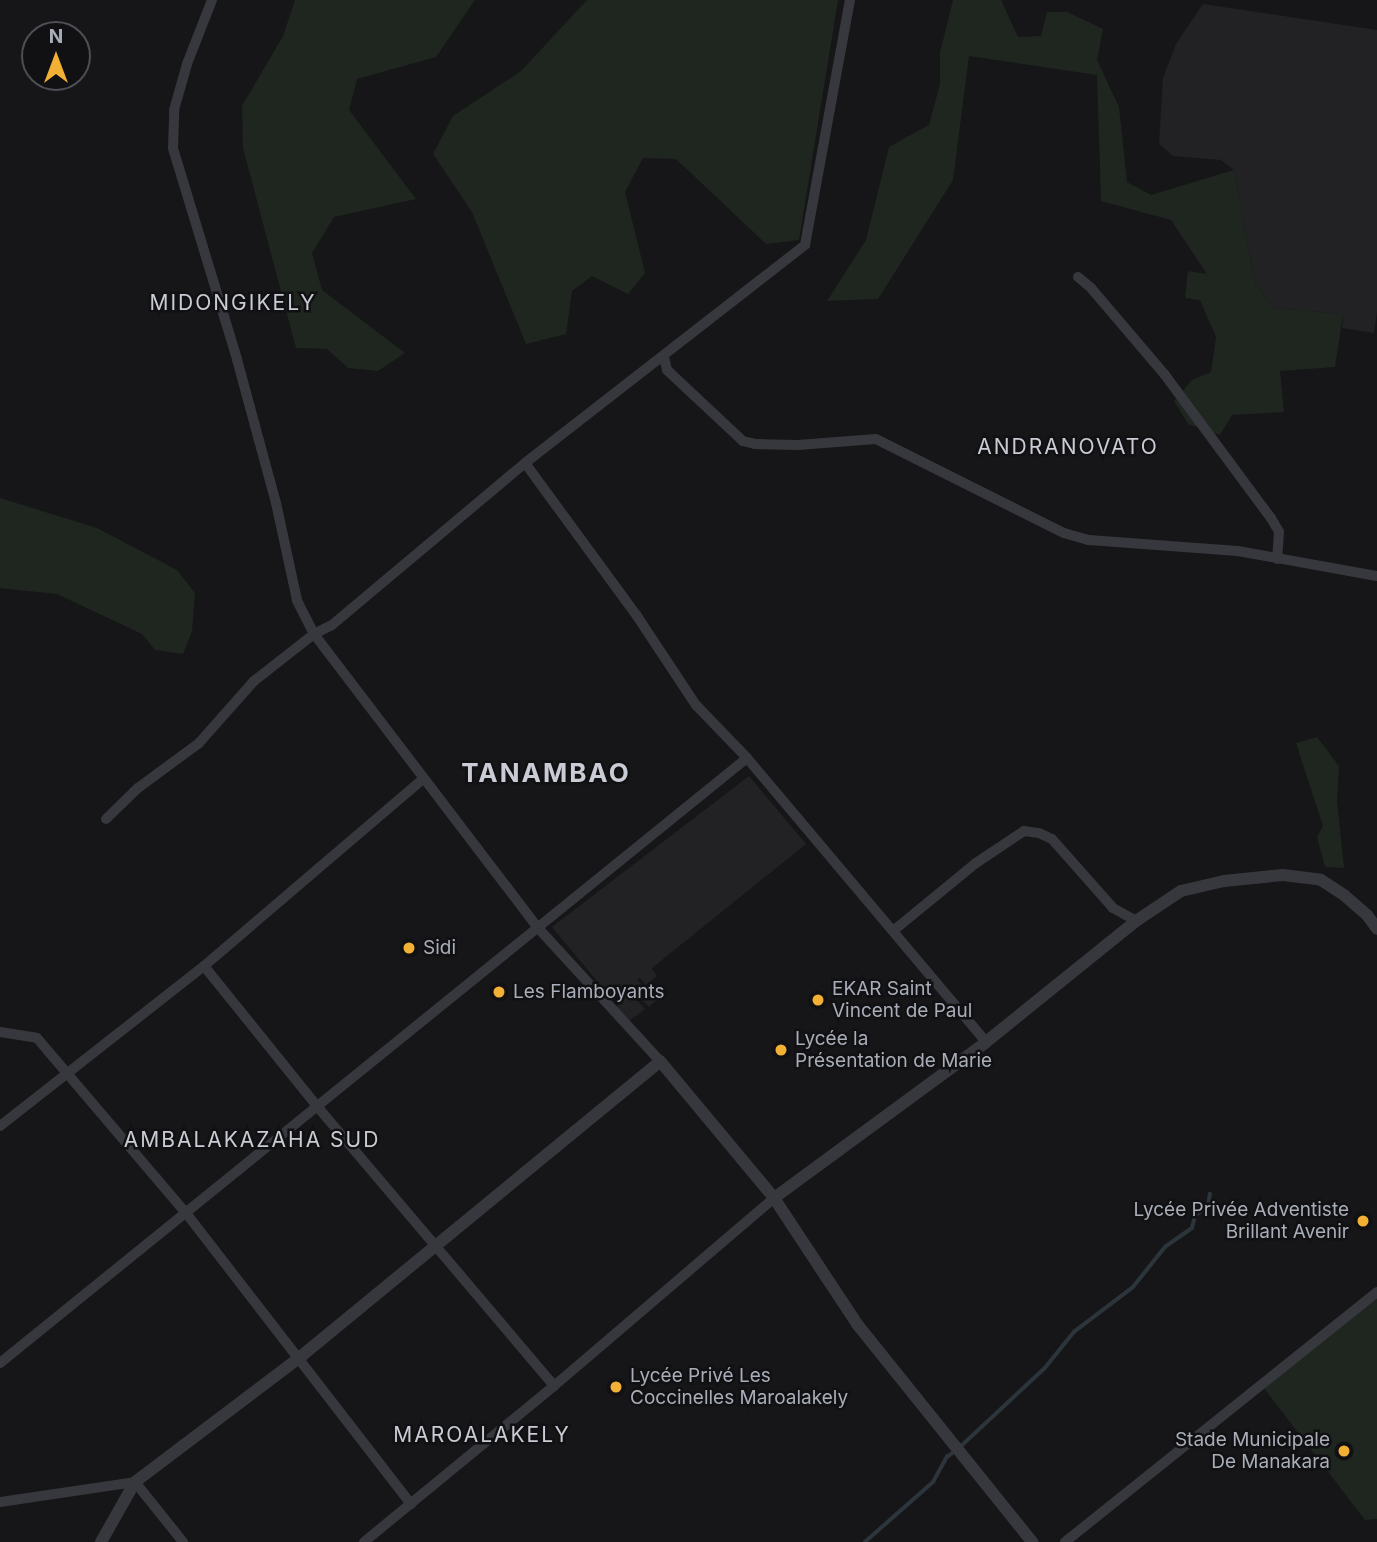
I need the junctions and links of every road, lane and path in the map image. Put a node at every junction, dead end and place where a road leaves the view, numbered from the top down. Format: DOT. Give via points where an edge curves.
graph roads {
  1 [pos="212,0"];
  2 [pos="850,0"];
  3 [pos="1078,277"];
  4 [pos="663,356"];
  5 [pos="525,463"];
  6 [pos="1277,559"];
  7 [pos="1377,576"];
  8 [pos="314,634"];
  9 [pos="747,758"];
  10 [pos="423,779"];
  11 [pos="106,819"];
  12 [pos="1136,921"];
  13 [pos="538,928"];
  14 [pos="1377,929"];
  15 [pos="893,931"];
  16 [pos="204,966"];
  17 [pos="0,1032"];
  18 [pos="986,1042"];
  19 [pos="660,1061"];
  20 [pos="66,1071"];
  21 [pos="316,1105"];
  22 [pos="0,1126"];
  23 [pos="774,1198"];
  24 [pos="186,1213"];
  25 [pos="438,1246"];
  26 [pos="1377,1292"];
  27 [pos="299,1358"];
  28 [pos="0,1363"];
  29 [pos="554,1386"];
  30 [pos="135,1482"];
  31 [pos="0,1502"];
  32 [pos="411,1504"];
  33 [pos="102,1542"];
  34 [pos="183,1542"];
  35 [pos="364,1542"];
  36 [pos="1032,1542"];
  37 [pos="1065,1542"];
  1 -- 8 [label="street" via="174,110 173,148 237,359 297,600"];
  2 -- 4 [label="street" via="805,245"];
  3 -- 6 [label="street" via="1165,375 1271,518 1279,532"];
  4 -- 5 [label="street"];
  4 -- 6 [label="street" via="667,370 743,441 798,445 876,439 1063,533 1089,540 1238,551"];
  5 -- 8 [label="street" via="332,625"];
  5 -- 9 [label="street" via="696,705"];
  6 -- 7 [label="street"];
  8 -- 10 [label="street"];
  8 -- 11 [label="street" via="254,681 199,743 138,788"];
  9 -- 13 [label="street"];
  9 -- 15 [label="street"];
  10 -- 13 [label="street"];
  10 -- 16 [label="street"];
  12 -- 14 [label="street" via="1181,891 1283,875 1321,880 1344,895"];
  12 -- 15 [label="street" via="1113,908 1052,839 1024,831 976,863"];
  12 -- 18 [label="street"];
  13 -- 19 [label="street"];
  13 -- 21 [label="street"];
  15 -- 18 [label="street"];
  16 -- 20 [label="street"];
  16 -- 21 [label="street"];
  17 -- 20 [label="street" via="37,1038"];
  18 -- 23 [label="street"];
  19 -- 23 [label="street"];
  19 -- 25 [label="street"];
  20 -- 22 [label="street"];
  20 -- 24 [label="street"];
  21 -- 24 [label="street"];
  21 -- 25 [label="street"];
  23 -- 29 [label="street"];
  23 -- 36 [label="street" via="857,1324"];
  24 -- 27 [label="street"];
  24 -- 28 [label="street"];
  25 -- 27 [label="street"];
  25 -- 29 [label="street"];
  26 -- 37 [label="street"];
  27 -- 30 [label="street"];
  27 -- 32 [label="street"];
  29 -- 32 [label="street"];
  30 -- 31 [label="street"];
  30 -- 33 [label="street"];
  30 -- 34 [label="street"];
  32 -- 35 [label="street"];
}
